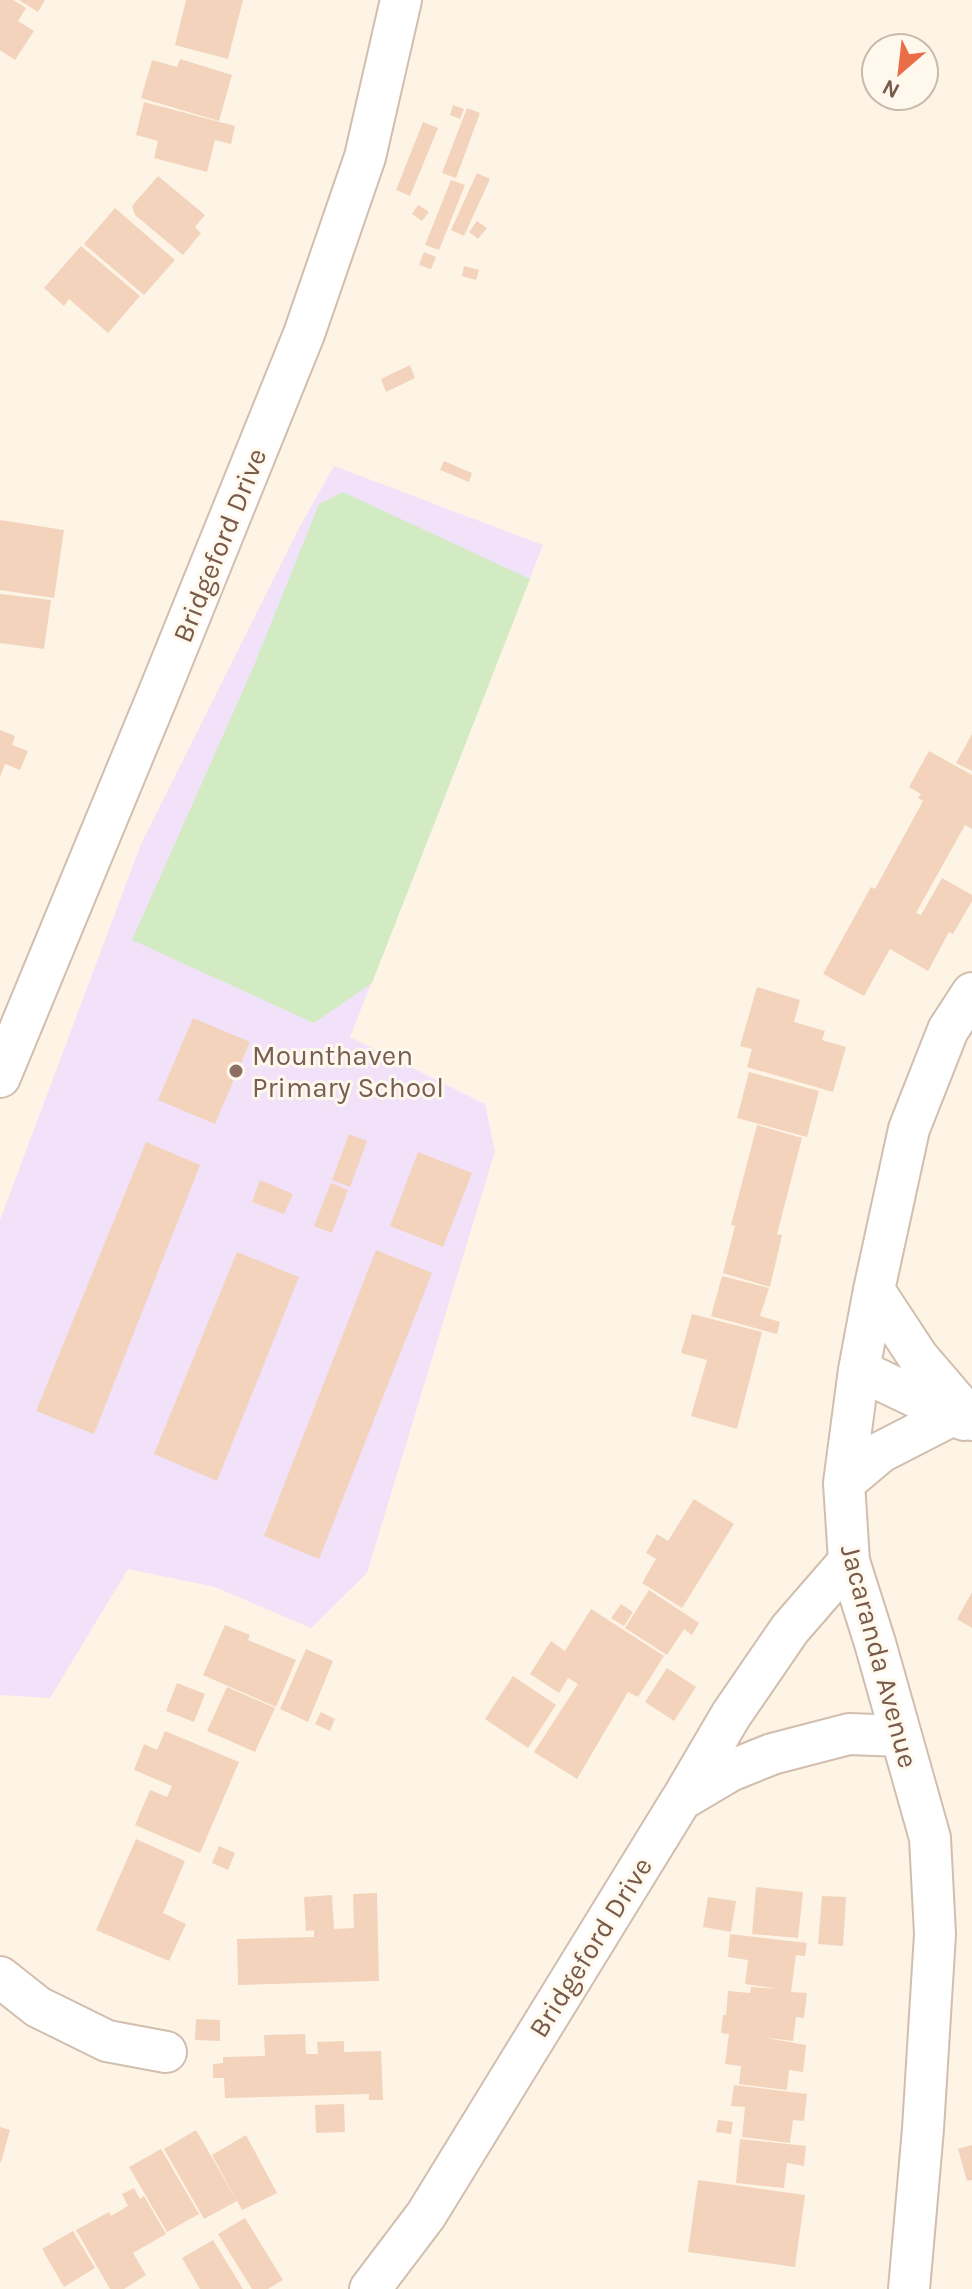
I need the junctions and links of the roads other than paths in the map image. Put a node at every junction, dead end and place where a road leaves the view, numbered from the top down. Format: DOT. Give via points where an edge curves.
graph roads {
  1 [pos="401,0"];
  2 [pos="972,993"];
  3 [pos="0,1077"];
  4 [pos="874,1290"];
  5 [pos="859,1370"];
  6 [pos="966,1419"];
  7 [pos="844,1483"];
  8 [pos="849,1561"];
  9 [pos="901,1736"];
  10 [pos="681,1800"];
  11 [pos="0,1977"];
  12 [pos="166,2052"];
  13 [pos="370,2289"];
  14 [pos="909,2289"];
  1 -- 3 [label="street, Bridgeford Drive" via="365,157 304,334"];
  2 -- 4 [label="street, Jacaranda Avenue" via="948,1030 909,1129"];
  4 -- 5 [label="street, Jacaranda Avenue"];
  4 -- 6 [label="street"];
  5 -- 6 [label="street"];
  5 -- 7 [label="street, Jacaranda Avenue"];
  6 -- 7 [label="street" via="881,1452"];
  7 -- 8 [label="street, Jacaranda Avenue"];
  8 -- 9 [label="street, Jacaranda Avenue"];
  8 -- 10 [label="street" via="790,1629"];
  9 -- 10 [label="street, Bridgeford Drive" via="849,1734 772,1754"];
  9 -- 14 [label="street, Jacaranda Avenue" via="930,1838 935,1934"];
  10 -- 13 [label="street, Bridgeford Drive" via="426,2215"];
  11 -- 12 [label="street" via="38,2007 107,2041"];
}
